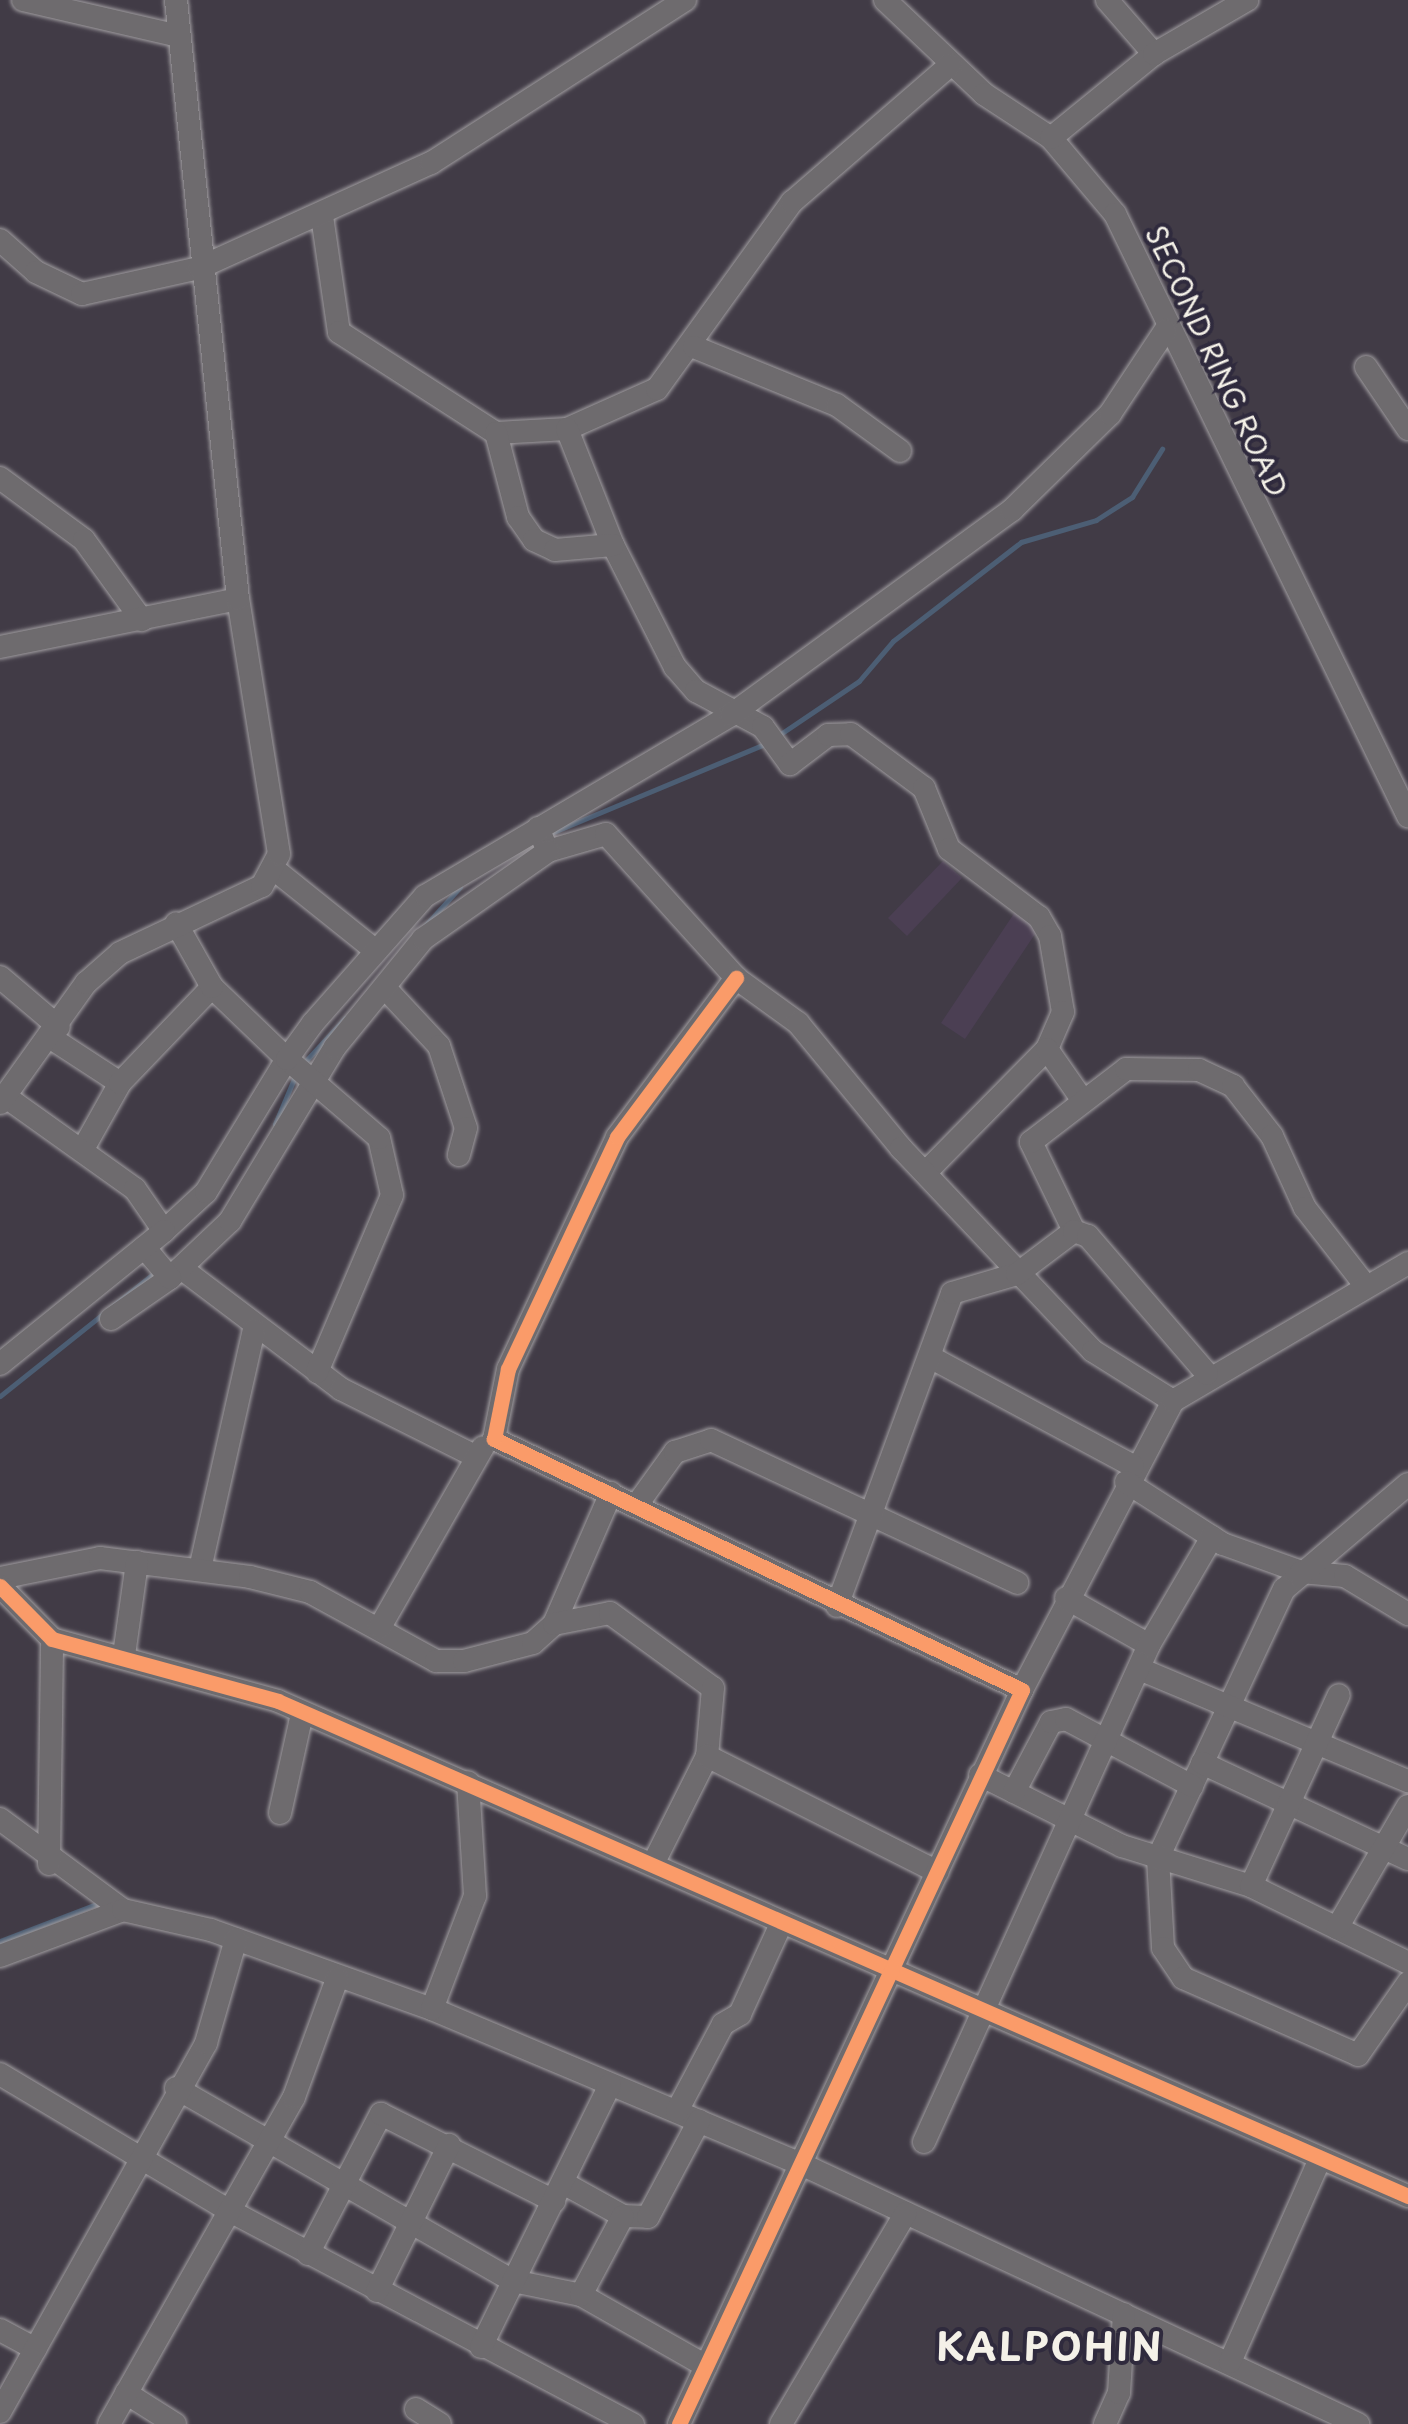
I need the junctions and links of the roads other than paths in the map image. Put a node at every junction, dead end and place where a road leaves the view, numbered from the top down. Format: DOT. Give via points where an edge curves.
graph roads {
  1 [pos="23,0"];
  2 [pos="176,0"];
  3 [pos="686,0"];
  4 [pos="885,0"];
  5 [pos="1107,0"];
  6 [pos="1247,0"];
  7 [pos="178,36"];
  8 [pos="1154,54"];
  9 [pos="950,65"];
  10 [pos="1051,138"];
  11 [pos="322,216"];
  12 [pos="0,240"];
  13 [pos="199,268"];
  14 [pos="1165,332"];
  15 [pos="694,348"];
  16 [pos="1366,367"];
  17 [pos="1407,424"];
  18 [pos="567,429"];
  19 [pos="496,433"];
  20 [pos="900,451"];
  21 [pos="0,478"];
  22 [pos="614,545"];
  23 [pos="238,599"];
  24 [pos="142,620"];
  25 [pos="0,647"];
  26 [pos="730,715"];
  27 [pos="1408,816"];
  28 [pos="543,839"];
  29 [pos="275,870"];
  30 [pos="176,923"];
  31 [pos="376,951"];
  32 [pos="0,977"];
  33 [pos="736,978"];
  34 [pos="212,987"];
  35 [pos="385,988"];
  36 [pos="55,1032"];
  37 [pos="1048,1049"];
  38 [pos="300,1067"];
  39 [pos="120,1083"];
  40 [pos="1081,1098"];
  41 [pos="3,1100"];
  42 [pos="83,1149"];
  43 [pos="458,1155"];
  44 [pos="929,1170"];
  45 [pos="1074,1231"];
  46 [pos="164,1232"];
  47 [pos="1408,1264"];
  48 [pos="162,1265"];
  49 [pos="1017,1274"];
  50 [pos="1365,1285"];
  51 [pos="111,1319"];
  52 [pos="254,1330"];
  53 [pos="4,1353"];
  54 [pos="930,1357"];
  55 [pos="316,1372"];
  56 [pos="1207,1374"];
  57 [pos="1173,1401"];
  58 [pos="494,1439"];
  59 [pos="473,1455"];
  60 [pos="1129,1474"];
  61 [pos="1408,1484"];
  62 [pos="610,1492"];
  63 [pos="636,1506"];
  64 [pos="872,1518"];
  65 [pos="1212,1537"];
  66 [pos="138,1562"];
  67 [pos="200,1569"];
  68 [pos="1302,1572"];
  69 [pos="0,1578"];
  70 [pos="1017,1583"];
  71 [pos="0,1586"];
  72 [pos="1066,1598"];
  73 [pos="838,1606"];
  74 [pos="1408,1614"];
  75 [pos="554,1624"];
  76 [pos="380,1627"];
  77 [pos="52,1639"];
  78 [pos="1150,1646"];
  79 [pos="124,1655"];
  80 [pos="1142,1670"];
  81 [pos="1022,1690"];
  82 [pos="1339,1694"];
  83 [pos="1227,1708"];
  84 [pos="302,1714"];
  85 [pos="1112,1742"];
  86 [pos="1316,1742"];
  87 [pos="707,1756"];
  88 [pos="1202,1763"];
  89 [pos="980,1775"];
  90 [pos="1408,1781"];
  91 [pos="468,1782"];
  92 [pos="1192,1786"];
  93 [pos="1014,1792"];
  94 [pos="1289,1803"];
  95 [pos="1408,1806"];
  96 [pos="280,1813"];
  97 [pos="0,1819"];
  98 [pos="1073,1822"];
  99 [pos="1384,1847"];
  100 [pos="1158,1858"];
  101 [pos="1408,1859"];
  102 [pos="654,1862"];
  103 [pos="49,1864"];
  104 [pos="938,1872"];
  105 [pos="1251,1886"];
  106 [pos="123,1910"];
  107 [pos="782,1922"];
  108 [pos="1337,1928"];
  109 [pos="236,1939"];
  110 [pos="0,1956"];
  111 [pos="1408,1963"];
  112 [pos="890,1972"];
  113 [pos="337,1980"];
  114 [pos="1408,1983"];
  115 [pos="432,2009"];
  116 [pos="982,2012"];
  117 [pos="0,2074"];
  118 [pos="610,2085"];
  119 [pos="176,2088"];
  120 [pos="688,2116"];
  121 [pos="266,2140"];
  122 [pos="924,2142"];
  123 [pos="449,2145"];
  124 [pos="1320,2159"];
  125 [pos="144,2161"];
  126 [pos="801,2164"];
  127 [pos="347,2188"];
  128 [pos="560,2193"];
  129 [pos="1408,2196"];
  130 [pos="230,2212"];
  131 [pos="906,2213"];
  132 [pos="624,2216"];
  133 [pos="412,2224"];
  134 [pos="308,2254"];
  135 [pos="513,2281"];
  136 [pos="377,2291"];
  137 [pos="580,2294"];
  138 [pos="1124,2314"];
  139 [pos="0,2330"];
  140 [pos="481,2347"];
  141 [pos="35,2350"];
  142 [pos="1230,2362"];
  143 [pos="706,2366"];
  144 [pos="126,2393"];
  145 [pos="1312,2402"];
  146 [pos="416,2409"];
  147 [pos="0,2412"];
  148 [pos="109,2424"];
  149 [pos="175,2424"];
  150 [pos="440,2424"];
  151 [pos="633,2424"];
  152 [pos="679,2424"];
  153 [pos="782,2424"];
  154 [pos="1105,2424"];
  155 [pos="1303,2424"];
  156 [pos="1358,2424"];
  1 -- 7 [label="street"];
  2 -- 7 [label="street"];
  3 -- 11 [label="street" via="459,147"];
  4 -- 9 [label="street, SECOND RING ROAD"];
  5 -- 8 [label="street"];
  6 -- 8 [label="street"];
  7 -- 13 [label="street"];
  8 -- 10 [label="street"];
  9 -- 10 [label="street, SECOND RING ROAD"];
  9 -- 15 [label="street" via="792,202"];
  10 -- 14 [label="street, SECOND RING ROAD" via="1115,214"];
  11 -- 13 [label="street"];
  11 -- 19 [label="street" via="339,332"];
  12 -- 13 [label="street" via="36,272 82,294"];
  13 -- 23 [label="street"];
  14 -- 26 [label="street" via="1110,414 1012,510"];
  14 -- 27 [label="street, SECOND RING ROAD"];
  15 -- 18 [label="street" via="657,390"];
  15 -- 20 [label="street" via="837,406"];
  16 -- 17 [label="street"];
  18 -- 19 [label="street"];
  18 -- 22 [label="street"];
  19 -- 22 [label="street" via="518,517 534,540 555,550"];
  21 -- 24 [label="street" via="84,540"];
  22 -- 26 [label="street" via="674,667"];
  23 -- 24 [label="street"];
  23 -- 29 [label="street"];
  24 -- 25 [label="street"];
  26 -- 28 [label="street"];
  26 -- 37 [label="street" via="762,727 776,756 790,764 828,735 851,734 924,788 949,850 1040,917 1050,936 1063,1012"];
  28 -- 31 [label="street" via="425,896"];
  28 -- 33 [label="street" via="606,834"];
  28 -- 35 [label="street" via="423,939"];
  29 -- 30 [label="street" via="262,886"];
  29 -- 31 [label="street"];
  30 -- 34 [label="street"];
  30 -- 36 [label="street" via="120,954"];
  31 -- 38 [label="street"];
  32 -- 36 [label="street"];
  33 -- 44 [label="street" via="798,1022 900,1148"];
  33 -- 58 [label="street" via="617,1138 508,1369"];
  34 -- 38 [label="street"];
  34 -- 39 [label="street"];
  35 -- 38 [label="street"];
  35 -- 43 [label="street" via="439,1046 466,1128"];
  36 -- 39 [label="street"];
  36 -- 41 [label="street"];
  37 -- 40 [label="street"];
  37 -- 44 [label="street"];
  38 -- 46 [label="street" via="221,1174"];
  38 -- 48 [label="street" via="230,1222"];
  38 -- 55 [label="street" via="379,1138 392,1195"];
  39 -- 42 [label="street"];
  40 -- 45 [label="street" via="1030,1151"];
  40 -- 50 [label="street" via="1126,1069 1199,1070 1233,1086 1272,1136 1305,1208"];
  41 -- 42 [label="street"];
  42 -- 46 [label="street" via="135,1189"];
  44 -- 49 [label="street"];
  45 -- 49 [label="street"];
  45 -- 56 [label="street" via="1088,1236"];
  46 -- 48 [label="street"];
  47 -- 50 [label="street"];
  48 -- 51 [label="street"];
  48 -- 52 [label="street"];
  48 -- 53 [label="street"];
  49 -- 54 [label="street" via="952,1293"];
  49 -- 57 [label="street" via="1107,1364"];
  50 -- 56 [label="street"];
  52 -- 55 [label="street"];
  52 -- 67 [label="street"];
  54 -- 60 [label="street"];
  54 -- 64 [label="street"];
  55 -- 59 [label="street"];
  56 -- 57 [label="street"];
  57 -- 60 [label="street"];
  58 -- 59 [label="street"];
  58 -- 62 [label="street"];
  59 -- 76 [label="street"];
  60 -- 65 [label="street"];
  60 -- 72 [label="street"];
  61 -- 68 [label="street"];
  62 -- 63 [label="street"];
  62 -- 75 [label="street"];
  63 -- 64 [label="street" via="675,1452 711,1440"];
  63 -- 73 [label="street"];
  64 -- 70 [label="street"];
  64 -- 73 [label="street"];
  65 -- 68 [label="street"];
  65 -- 78 [label="street"];
  66 -- 67 [label="street"];
  66 -- 69 [label="street" via="100,1558"];
  66 -- 79 [label="street"];
  67 -- 76 [label="street" via="310,1592"];
  68 -- 74 [label="street" via="1345,1576"];
  68 -- 83 [label="street" via="1271,1613"];
  71 -- 77 [label="street"];
  72 -- 78 [label="street"];
  72 -- 81 [label="street"];
  73 -- 81 [label="street"];
  75 -- 76 [label="street" via="532,1643 464,1661 436,1661"];
  75 -- 87 [label="street" via="610,1614 713,1688"];
  77 -- 79 [label="street"];
  77 -- 103 [label="street"];
  78 -- 80 [label="street"];
  79 -- 84 [label="street"];
  80 -- 83 [label="street"];
  80 -- 85 [label="street"];
  81 -- 89 [label="street"];
  82 -- 86 [label="street"];
  83 -- 86 [label="street"];
  83 -- 88 [label="street"];
  84 -- 91 [label="street"];
  84 -- 96 [label="street"];
  85 -- 92 [label="street"];
  85 -- 93 [label="street" via="1066,1719 1051,1722"];
  85 -- 98 [label="street"];
  86 -- 90 [label="street"];
  86 -- 94 [label="street"];
  87 -- 102 [label="street"];
  87 -- 104 [label="street"];
  88 -- 92 [label="street"];
  88 -- 94 [label="street"];
  89 -- 93 [label="street"];
  89 -- 104 [label="street"];
  91 -- 102 [label="street"];
  91 -- 115 [label="street" via="475,1896"];
  92 -- 100 [label="street"];
  93 -- 98 [label="street"];
  94 -- 99 [label="street"];
  94 -- 105 [label="street"];
  95 -- 99 [label="street"];
  97 -- 103 [label="street"];
  98 -- 100 [label="street"];
  98 -- 116 [label="street"];
  99 -- 101 [label="street"];
  99 -- 108 [label="street"];
  100 -- 105 [label="street"];
  100 -- 114 [label="street" via="1163,1948 1183,1978 1358,2055"];
  102 -- 107 [label="street"];
  103 -- 106 [label="street"];
  104 -- 112 [label="street"];
  105 -- 108 [label="street"];
  106 -- 109 [label="street"];
  106 -- 110 [label="street"];
  107 -- 112 [label="street"];
  107 -- 120 [label="street" via="740,2014 723,2024"];
  108 -- 111 [label="street"];
  109 -- 113 [label="street"];
  109 -- 119 [label="street" via="206,2043"];
  112 -- 116 [label="street"];
  112 -- 126 [label="street"];
  113 -- 115 [label="street"];
  113 -- 121 [label="street" via="294,2097"];
  115 -- 118 [label="street"];
  116 -- 122 [label="street"];
  116 -- 124 [label="street"];
  117 -- 125 [label="street"];
  118 -- 120 [label="street"];
  118 -- 128 [label="street"];
  119 -- 121 [label="street"];
  119 -- 125 [label="street"];
  120 -- 126 [label="street"];
  120 -- 132 [label="street" via="648,2217"];
  121 -- 127 [label="street"];
  121 -- 130 [label="street"];
  123 -- 127 [label="street" via="381,2114"];
  123 -- 128 [label="street"];
  123 -- 133 [label="street"];
  124 -- 129 [label="street"];
  124 -- 142 [label="street"];
  125 -- 130 [label="street"];
  125 -- 141 [label="street"];
  126 -- 131 [label="street"];
  126 -- 143 [label="street"];
  127 -- 133 [label="street"];
  127 -- 134 [label="street"];
  128 -- 132 [label="street"];
  128 -- 135 [label="street"];
  130 -- 134 [label="street"];
  130 -- 144 [label="street"];
  131 -- 138 [label="street"];
  131 -- 153 [label="street"];
  132 -- 137 [label="street"];
  133 -- 135 [label="street"];
  133 -- 136 [label="street"];
  134 -- 136 [label="street"];
  135 -- 137 [label="street"];
  135 -- 140 [label="street"];
  136 -- 140 [label="street"];
  137 -- 143 [label="street"];
  138 -- 142 [label="street"];
  138 -- 154 [label="street" via="1118,2393"];
  139 -- 141 [label="street"];
  140 -- 151 [label="street"];
  141 -- 147 [label="street"];
  142 -- 145 [label="street"];
  143 -- 152 [label="street"];
  144 -- 148 [label="street"];
  144 -- 149 [label="street"];
  145 -- 155 [label="street"];
  145 -- 156 [label="street"];
  146 -- 150 [label="street"];
}
